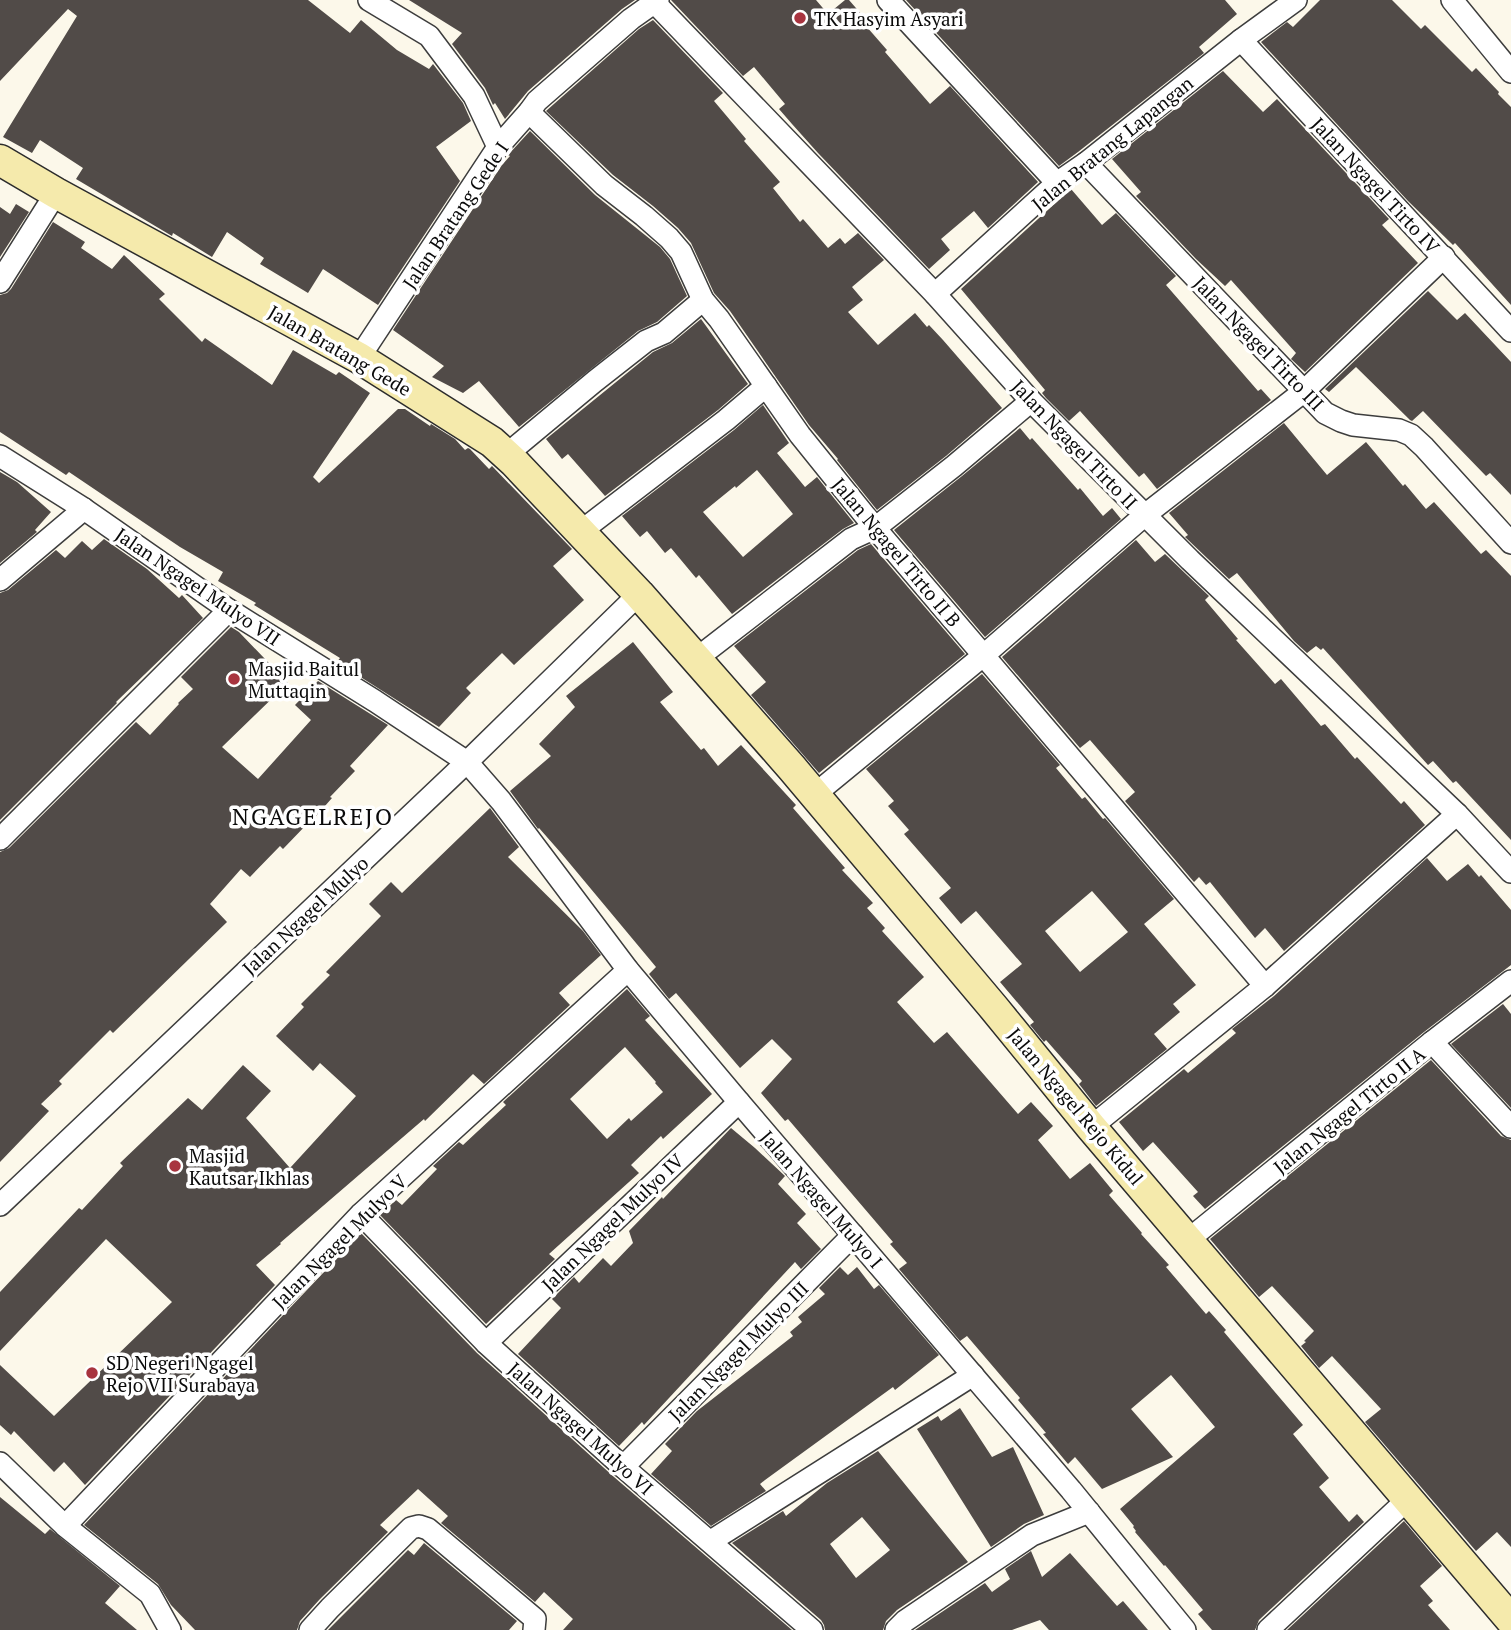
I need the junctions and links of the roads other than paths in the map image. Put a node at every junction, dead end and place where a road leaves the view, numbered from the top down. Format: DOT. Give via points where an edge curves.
graph roads {
  1 [pos="369,0"];
  2 [pos="888,0"];
  3 [pos="1296,0"];
  4 [pos="1452,0"];
  5 [pos="656,1"];
  6 [pos="1241,40"];
  7 [pos="1511,72"];
  8 [pos="529,112"];
  9 [pos="498,147"];
  10 [pos="0,160"];
  11 [pos="1086,163"];
  12 [pos="1057,183"];
  13 [pos="56,193"];
  14 [pos="1444,257"];
  15 [pos="0,282"];
  16 [pos="935,294"];
  17 [pos="703,300"];
  18 [pos="1511,331"];
  19 [pos="359,358"];
  20 [pos="766,386"];
  21 [pos="1303,392"];
  22 [pos="1031,401"];
  23 [pos="506,454"];
  24 [pos="0,456"];
  25 [pos="84,509"];
  26 [pos="1145,516"];
  27 [pos="875,528"];
  28 [pos="580,532"];
  29 [pos="1511,543"];
  30 [pos="0,580"];
  31 [pos="639,594"];
  32 [pos="229,610"];
  33 [pos="984,655"];
  34 [pos="696,659"];
  35 [pos="467,762"];
  36 [pos="814,795"];
  37 [pos="1457,814"];
  38 [pos="0,839"];
  39 [pos="1511,872"];
  40 [pos="628,970"];
  41 [pos="1511,981"];
  42 [pos="1265,986"];
  43 [pos="1432,1042"];
  44 [pos="738,1102"];
  45 [pos="1091,1127"];
  46 [pos="1511,1127"];
  47 [pos="0,1205"];
  48 [pos="361,1214"];
  49 [pos="853,1235"];
  50 [pos="1188,1240"];
  51 [pos="486,1343"];
  52 [pos="972,1376"];
  53 [pos="0,1464"];
  54 [pos="623,1467"];
  55 [pos="1408,1499"];
  56 [pos="1089,1512"];
  57 [pos="65,1526"];
  58 [pos="710,1541"];
  59 [pos="1511,1620"];
  60 [pos="170,1630"];
  61 [pos="310,1630"];
  62 [pos="534,1630"];
  63 [pos="812,1630"];
  64 [pos="896,1630"];
  65 [pos="1185,1630"];
  66 [pos="1268,1630"];
  1 -- 9 [label="street" via="429,36 474,96"];
  2 -- 12 [label="street"];
  3 -- 6 [label="street, Jalan Bratang Lapangan"];
  4 -- 7 [label="street"];
  5 -- 8 [label="street, Jalan Bratang Gede I"];
  5 -- 16 [label="street, Jalan Ngagel Tirto II"];
  6 -- 11 [label="street, Jalan Bratang Lapangan"];
  6 -- 14 [label="street, Jalan Ngagel Tirto IV"];
  8 -- 9 [label="street, Jalan Bratang Gede I"];
  8 -- 17 [label="street, Jalan Ngagel Tirto II B" via="604,185 669,238 681,252"];
  9 -- 19 [label="street, Jalan Bratang Gede I"];
  10 -- 13 [label="main road, Jalan Bratang Gede"];
  11 -- 12 [label="street, Jalan Bratang Lapangan"];
  11 -- 21 [label="street, Jalan Ngagel Tirto III"];
  12 -- 16 [label="street, Jalan Bratang Lapangan"];
  13 -- 15 [label="street"];
  13 -- 19 [label="main road, Jalan Bratang Gede"];
  14 -- 18 [label="street, Jalan Ngagel Tirto IV"];
  14 -- 21 [label="street"];
  16 -- 22 [label="street, Jalan Ngagel Tirto II"];
  17 -- 20 [label="street, Jalan Ngagel Tirto II B"];
  17 -- 23 [label="street"];
  19 -- 23 [label="main road, Jalan Bratang Gede"];
  20 -- 27 [label="street, Jalan Ngagel Tirto II B"];
  20 -- 28 [label="street"];
  21 -- 26 [label="street"];
  21 -- 29 [label="street, Jalan Ngagel Tirto III" via="1341,421 1411,435"];
  22 -- 26 [label="street, Jalan Ngagel Tirto II"];
  22 -- 27 [label="street"];
  23 -- 28 [label="main road, Jalan Bratang Gede"];
  24 -- 25 [label="street, Jalan Ngagel Mulyo VII"];
  25 -- 30 [label="street"];
  25 -- 32 [label="street, Jalan Ngagel Mulyo VII"];
  26 -- 33 [label="street"];
  26 -- 37 [label="street, Jalan Ngagel Tirto II"];
  27 -- 33 [label="street, Jalan Ngagel Tirto II B"];
  27 -- 34 [label="street" via="851,539"];
  28 -- 31 [label="main road, Jalan Bratang Gede"];
  31 -- 34 [label="main road, Jalan Ngagel Rejo Kidul"];
  31 -- 35 [label="street, Jalan Ngagel Mulyo"];
  32 -- 35 [label="street, Jalan Ngagel Mulyo VII"];
  32 -- 38 [label="street"];
  33 -- 36 [label="street"];
  33 -- 42 [label="street, Jalan Ngagel Tirto II B"];
  34 -- 36 [label="main road, Jalan Ngagel Rejo Kidul"];
  35 -- 40 [label="street, Jalan Ngagel Mulyo I"];
  35 -- 47 [label="street, Jalan Ngagel Mulyo"];
  36 -- 45 [label="main road, Jalan Ngagel Rejo Kidul"];
  37 -- 39 [label="street, Jalan Ngagel Tirto II"];
  37 -- 42 [label="street"];
  40 -- 44 [label="street, Jalan Ngagel Mulyo I"];
  40 -- 48 [label="street, Jalan Ngagel Mulyo V"];
  41 -- 43 [label="street, Jalan Ngagel Tirto II A"];
  42 -- 45 [label="street"];
  43 -- 46 [label="street"];
  43 -- 50 [label="street, Jalan Ngagel Tirto II A"];
  44 -- 49 [label="street, Jalan Ngagel Mulyo I"];
  44 -- 51 [label="street, Jalan Ngagel Mulyo IV"];
  45 -- 50 [label="main road, Jalan Ngagel Rejo Kidul"];
  48 -- 51 [label="street, Jalan Ngagel Mulyo VI"];
  48 -- 57 [label="street, Jalan Ngagel Mulyo V"];
  49 -- 52 [label="street, Jalan Ngagel Mulyo I"];
  49 -- 54 [label="street, Jalan Ngagel Mulyo III"];
  50 -- 55 [label="main road, Jalan Ngagel Rejo Kidul"];
  51 -- 54 [label="street, Jalan Ngagel Mulyo VI"];
  52 -- 56 [label="street, Jalan Ngagel Mulyo I"];
  52 -- 58 [label="street"];
  53 -- 57 [label="street"];
  54 -- 58 [label="street, Jalan Ngagel Mulyo VI"];
  55 -- 59 [label="main road, Jalan Ngagel Rejo Kidul"];
  55 -- 66 [label="street"];
  56 -- 64 [label="street" via="1032,1535"];
  56 -- 65 [label="street, Jalan Ngagel Mulyo I"];
  57 -- 60 [label="street" via="150,1594"];
  58 -- 63 [label="street, Jalan Ngagel Mulyo VI"];
  61 -- 62 [label="street" via="411,1528 419,1526 535,1619"];
}
